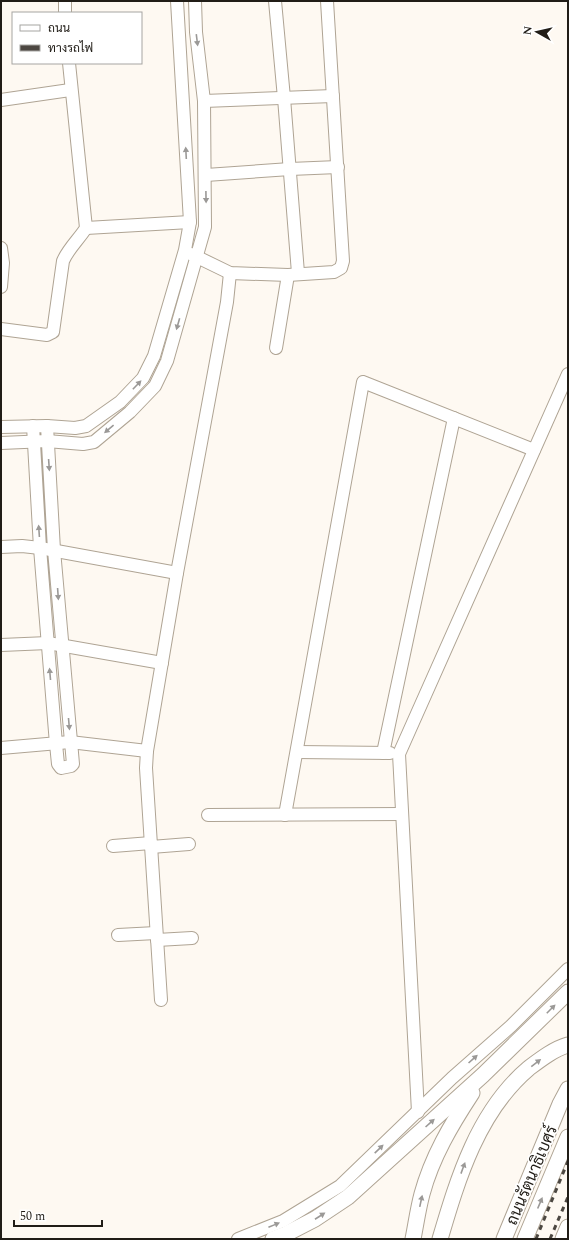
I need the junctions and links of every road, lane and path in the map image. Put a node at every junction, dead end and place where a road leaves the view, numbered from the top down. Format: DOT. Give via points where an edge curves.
graph roads {
  1 [pos="65,1"];
  2 [pos="177,1"];
  3 [pos="195,1"];
  4 [pos="275,1"];
  5 [pos="327,1"];
  6 [pos="65,12"];
  7 [pos="69,64"];
  8 [pos="70,90"];
  9 [pos="333,96"];
  10 [pos="284,98"];
  11 [pos="1,100"];
  12 [pos="204,101"];
  13 [pos="338,167"];
  14 [pos="290,169"];
  15 [pos="206,175"];
  16 [pos="190,222"];
  17 [pos="86,228"];
  18 [pos="1,248"];
  19 [pos="185,250"];
  20 [pos="198,257"];
  21 [pos="230,273"];
  22 [pos="293,274"];
  23 [pos="1,287"];
  24 [pos="1,329"];
  25 [pos="276,348"];
  26 [pos="568,374"];
  27 [pos="454,418"];
  28 [pos="33,426"];
  29 [pos="47,426"];
  30 [pos="1,427"];
  31 [pos="33,441"];
  32 [pos="47,441"];
  33 [pos="1,443"];
  34 [pos="534,450"];
  35 [pos="1,547"];
  36 [pos="40,548"];
  37 [pos="54,550"];
  38 [pos="177,574"];
  39 [pos="48,643"];
  40 [pos="1,645"];
  41 [pos="62,646"];
  42 [pos="162,663"];
  43 [pos="70,742"];
  44 [pos="56,744"];
  45 [pos="1,748"];
  46 [pos="147,751"];
  47 [pos="297,752"];
  48 [pos="383,753"];
  49 [pos="399,754"];
  50 [pos="402,814"];
  51 [pos="208,815"];
  52 [pos="285,815"];
  53 [pos="189,844"];
  54 [pos="151,845"];
  55 [pos="113,846"];
  56 [pos="118,935"];
  57 [pos="157,936"];
  58 [pos="192,938"];
  59 [pos="568,969"];
  60 [pos="568,992"];
  61 [pos="161,1000"];
  62 [pos="568,1045"];
  63 [pos="484,1075"];
  64 [pos="568,1089"];
  65 [pos="418,1112"];
  66 [pos="568,1137"];
  67 [pos="568,1227"];
  68 [pos="506,1235"];
  69 [pos="238,1239"];
  70 [pos="272,1239"];
  71 [pos="412,1239"];
  72 [pos="440,1239"];
  73 [pos="525,1239"];
  74 [pos="563,1239"];
  1 -- 6 [label="street"];
  16 -- 2 [label="street, one-way"];
  3 -- 12 [label="street, one-way"];
  4 -- 10 [label="street"];
  5 -- 9 [label="street"];
  7 -- 8 [label="street"];
  8 -- 11 [label="street"];
  8 -- 17 [label="street"];
  9 -- 10 [label="street"];
  9 -- 13 [label="street"];
  10 -- 12 [label="street"];
  10 -- 14 [label="street"];
  12 -- 15 [label="street"];
  13 -- 14 [label="street"];
  13 -- 22 [label="street" via="343,261 341,268 334,272"];
  14 -- 15 [label="street"];
  14 -- 22 [label="street"];
  15 -- 20 [label="street, one-way" via="205,227"];
  16 -- 17 [label="street"];
  16 -- 19 [label="street"];
  17 -- 24 [label="street" via="63,260 53,332 47,334"];
  18 -- 23 [label="street"];
  19 -- 20 [label="street"];
  29 -- 19 [label="street, one-way" via="86,426 120,402 143,378 154,356"];
  20 -- 21 [label="street"];
  20 -- 32 [label="street, one-way" via="167,362 155,386 130,412 94,442 83,444"];
  21 -- 22 [label="street"];
  21 -- 38 [label="street" via="227,302"];
  22 -- 25 [label="street"];
  26 -- 34 [label="street"];
  27 -- 34 [label="street"];
  27 -- 47 [label="street" via="363,382"];
  27 -- 48 [label="street"];
  28 -- 29 [label="street"];
  28 -- 30 [label="street"];
  28 -- 31 [label="street"];
  29 -- 32 [label="street"];
  31 -- 32 [label="street"];
  31 -- 33 [label="street"];
  36 -- 31 [label="street, one-way"];
  32 -- 37 [label="street, one-way"];
  34 -- 49 [label="street"];
  35 -- 36 [label="street"];
  36 -- 37 [label="street"];
  36 -- 39 [label="street"];
  37 -- 38 [label="street"];
  37 -- 41 [label="street, one-way"];
  38 -- 42 [label="street"];
  39 -- 40 [label="street"];
  39 -- 41 [label="street"];
  44 -- 39 [label="street, one-way"];
  41 -- 42 [label="street"];
  41 -- 43 [label="street, one-way"];
  42 -- 46 [label="street"];
  43 -- 44 [label="street"];
  43 -- 44 [label="street" via="72,764 61,768 58,764"];
  43 -- 46 [label="street"];
  44 -- 45 [label="street"];
  46 -- 54 [label="street"];
  47 -- 48 [label="street"];
  47 -- 52 [label="street"];
  48 -- 49 [label="street"];
  49 -- 50 [label="street"];
  50 -- 52 [label="street"];
  50 -- 65 [label="street"];
  51 -- 52 [label="street"];
  53 -- 54 [label="street"];
  54 -- 55 [label="street"];
  54 -- 57 [label="street"];
  56 -- 57 [label="street"];
  57 -- 58 [label="street"];
  57 -- 61 [label="street"];
  65 -- 59 [label="street, one-way"];
  63 -- 60 [label="main road, one-way"];
  72 -- 62 [label="main road, one-way" via="464,1165 478,1133 497,1102 520,1076 540,1059"];
  70 -- 63 [label="main road, one-way" via="314,1220 348,1198"];
  71 -- 63 [label="main road, one-way" via="422,1194 447,1132"];
  64 -- 68 [label="main road, ถนนรัตนาธิเบศร์"];
  69 -- 65 [label="street, one-way" via="283,1221 340,1186"];
  73 -- 66 [label="main road, ถนนรัตนาธิเบศร์, one-way"];
  67 -- 74 [label="main road"];
}
